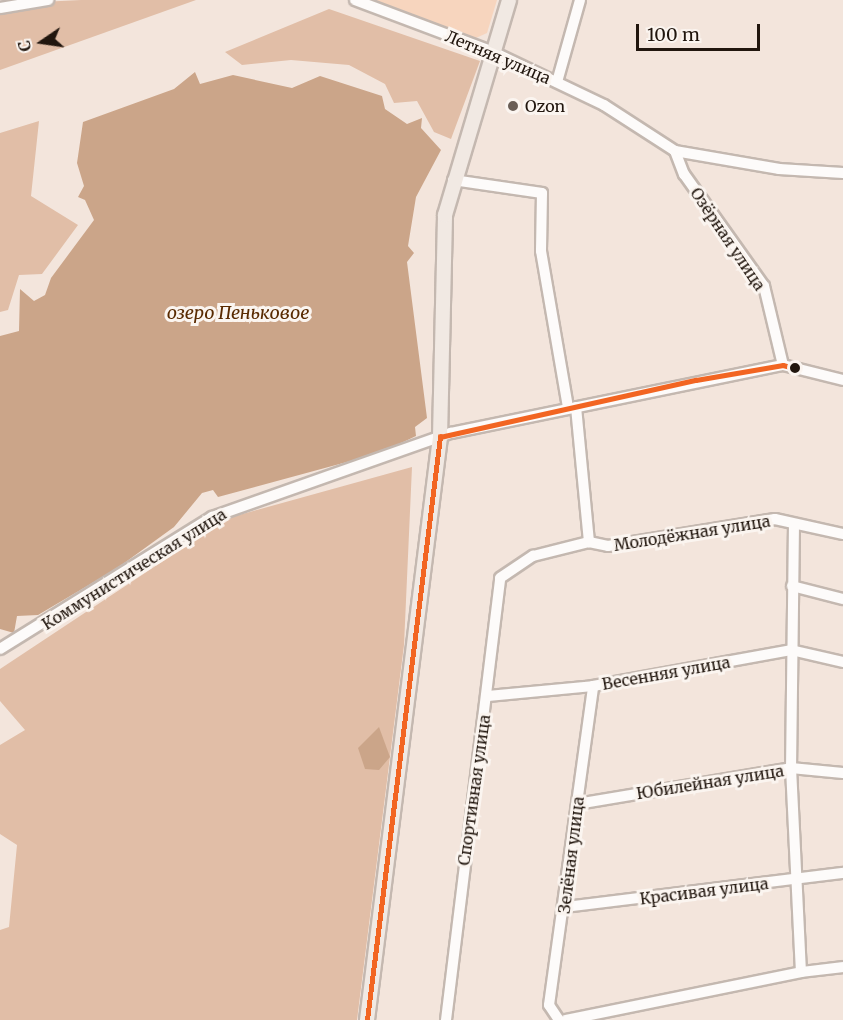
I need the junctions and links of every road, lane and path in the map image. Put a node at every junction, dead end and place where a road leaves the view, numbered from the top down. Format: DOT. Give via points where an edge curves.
graph roads {
  1 [pos="48,0"];
  2 [pos="355,0"];
  3 [pos="509,0"];
  4 [pos="580,0"];
  5 [pos="0,8"];
  6 [pos="493,52"];
  7 [pos="556,82"];
  8 [pos="675,151"];
  9 [pos="843,173"];
  10 [pos="453,180"];
  11 [pos="783,365"];
  12 [pos="843,380"];
  13 [pos="572,407"];
  14 [pos="440,437"];
  15 [pos="794,524"];
  16 [pos="843,534"];
  17 [pos="590,542"];
  18 [pos="513,566"];
  19 [pos="792,586"];
  20 [pos="843,599"];
  21 [pos="0,649"];
  22 [pos="791,650"];
  23 [pos="843,662"];
  24 [pos="593,686"];
  25 [pos="488,696"];
  26 [pos="791,768"];
  27 [pos="843,773"];
  28 [pos="577,804"];
  29 [pos="843,873"];
  30 [pos="795,880"];
  31 [pos="565,908"];
  32 [pos="843,967"];
  33 [pos="806,972"];
  34 [pos="367,1020"];
  35 [pos="447,1020"];
  36 [pos="558,1020"];
  37 [pos="566,1020"];
  1 -- 5 [label="street"];
  2 -- 6 [label="street, Летняя улица"];
  3 -- 6 [label="main road"];
  4 -- 7 [label="street"];
  6 -- 7 [label="street, Летняя улица"];
  6 -- 10 [label="main road"];
  7 -- 8 [label="street, Летняя улица" via="604,105"];
  8 -- 9 [label="street, Летняя улица" via="779,169"];
  8 -- 11 [label="street, Озёрная улица" via="684,174 764,286"];
  10 -- 13 [label="street" via="539,191 543,199 541,251"];
  10 -- 14 [label="main road" via="441,253"];
  11 -- 12 [label="street"];
  11 -- 13 [label="street, Коммунистическая улица"];
  13 -- 14 [label="street, Коммунистическая улица"];
  13 -- 17 [label="street, Молодёжная улица"];
  14 -- 21 [label="street, Коммунистическая улица" via="212,517"];
  14 -- 34 [label="main road"];
  15 -- 16 [label="street, Молодёжная улица"];
  15 -- 17 [label="street, Молодёжная улица" via="775,519 608,546"];
  15 -- 19 [label="street"];
  17 -- 18 [label="street, Молодёжная улица"];
  18 -- 25 [label="street, Спортивная улица" via="500,578 495,597"];
  19 -- 20 [label="street"];
  19 -- 22 [label="street"];
  22 -- 23 [label="street, Весенняя улица"];
  22 -- 24 [label="street, Весенняя улица"];
  22 -- 26 [label="street"];
  24 -- 25 [label="street, Весенняя улица"];
  24 -- 28 [label="street, Зелёная улица"];
  25 -- 35 [label="street, Спортивная улица"];
  26 -- 27 [label="street, Юбилейная улица"];
  26 -- 28 [label="street, Юбилейная улица"];
  26 -- 30 [label="street"];
  28 -- 31 [label="street, Зелёная улица"];
  29 -- 30 [label="street, Красивая улица"];
  30 -- 31 [label="street, Красивая улица"];
  30 -- 33 [label="street"];
  31 -- 36 [label="street, Зелёная улица" via="549,1005"];
  32 -- 33 [label="street"];
  33 -- 37 [label="street"];
}
